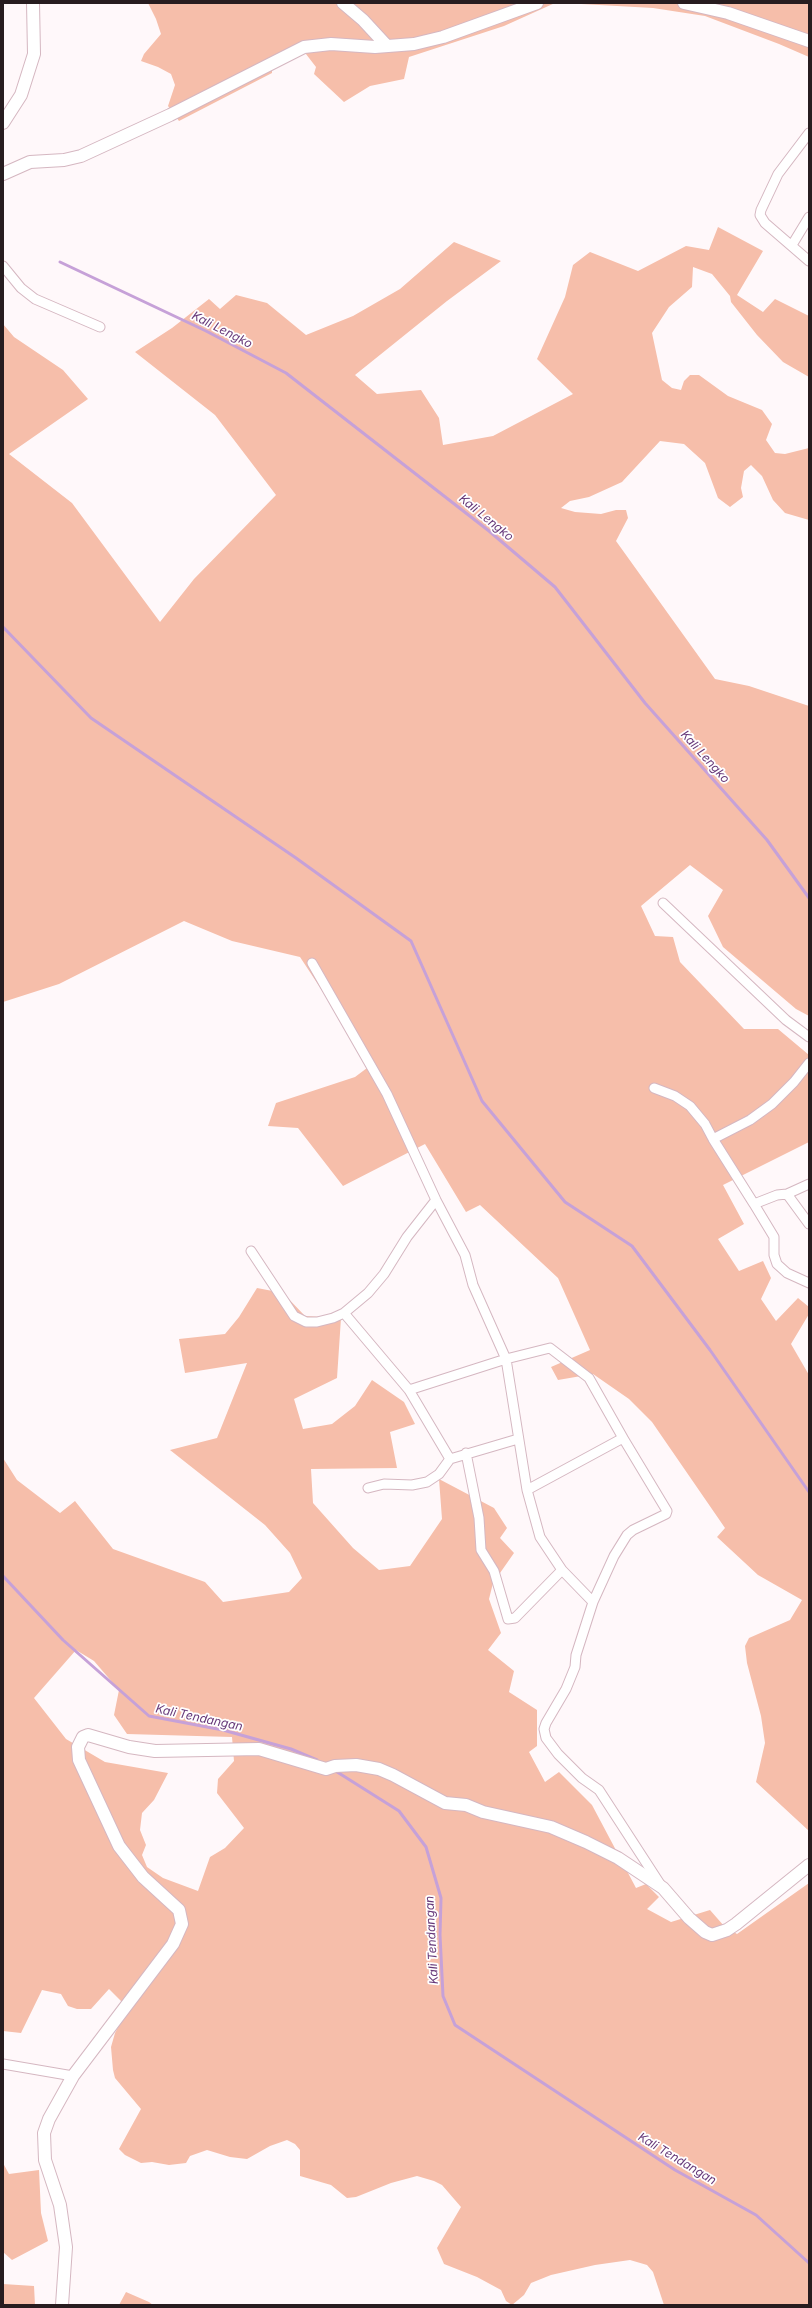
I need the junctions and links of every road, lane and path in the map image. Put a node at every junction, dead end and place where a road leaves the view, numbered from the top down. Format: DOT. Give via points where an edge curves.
graph roads {
  1 [pos="32,3"];
  2 [pos="343,3"];
  3 [pos="537,3"];
  4 [pos="684,3"];
  5 [pos="809,40"];
  6 [pos="387,46"];
  7 [pos="3,123"];
  8 [pos="809,133"];
  9 [pos="3,174"];
  10 [pos="809,217"];
  11 [pos="792,244"];
  12 [pos="809,260"];
  13 [pos="3,266"];
  14 [pos="100,327"];
  15 [pos="663,903"];
  16 [pos="312,963"];
  17 [pos="809,1036"];
  18 [pos="809,1063"];
  19 [pos="654,1088"];
  20 [pos="713,1138"];
  21 [pos="809,1184"];
  22 [pos="787,1194"];
  23 [pos="436,1200"];
  24 [pos="754,1204"];
  25 [pos="809,1224"];
  26 [pos="251,1251"];
  27 [pos="809,1283"];
  28 [pos="344,1313"];
  29 [pos="506,1359"];
  30 [pos="409,1390"];
  31 [pos="623,1438"];
  32 [pos="518,1439"];
  33 [pos="466,1453"];
  34 [pos="450,1459"];
  35 [pos="368,1488"];
  36 [pos="527,1490"];
  37 [pos="562,1570"];
  38 [pos="593,1602"];
  39 [pos="809,1865"];
  40 [pos="663,1888"];
  41 [pos="3,2064"];
  42 [pos="73,2076"];
  43 [pos="62,2305"];
  1 -- 7 [label="street" via="34,54 21,96"];
  2 -- 6 [label="street"];
  3 -- 6 [label="street" via="426,42"];
  4 -- 5 [label="street" via="728,13"];
  6 -- 9 [label="street" via="331,44 304,47 170,115 91,151 74,158 30,162"];
  8 -- 11 [label="street" via="778,174 760,210 765,224"];
  10 -- 11 [label="street"];
  11 -- 12 [label="street"];
  13 -- 14 [label="street" via="21,288 35,299"];
  15 -- 17 [label="street" via="786,1020"];
  16 -- 23 [label="street" via="387,1094"];
  18 -- 20 [label="street" via="772,1104 750,1120"];
  19 -- 20 [label="street" via="675,1096 690,1106"];
  20 -- 24 [label="street"];
  21 -- 22 [label="street"];
  22 -- 24 [label="street"];
  22 -- 25 [label="street"];
  23 -- 28 [label="street" via="407,1237 384,1274 368,1293"];
  23 -- 29 [label="street" via="465,1255 473,1285"];
  24 -- 27 [label="street" via="774,1237 777,1264 787,1274"];
  26 -- 28 [label="street" via="294,1316 306,1322 317,1322"];
  28 -- 30 [label="street"];
  29 -- 30 [label="street"];
  29 -- 31 [label="street" via="548,1348 556,1350 589,1378"];
  29 -- 32 [label="street"];
  30 -- 34 [label="street"];
  31 -- 36 [label="street"];
  31 -- 38 [label="street" via="668,1512 627,1535 614,1556"];
  32 -- 33 [label="street"];
  32 -- 36 [label="street"];
  33 -- 34 [label="street"];
  33 -- 37 [label="street" via="479,1518 482,1550 494,1571 508,1619 515,1618"];
  34 -- 35 [label="street" via="439,1474 427,1482 412,1485 384,1484"];
  36 -- 37 [label="street" via="540,1537"];
  37 -- 38 [label="street"];
  38 -- 40 [label="street" via="576,1655 575,1667 544,1730 546,1738 558,1754 582,1778 600,1790"];
  39 -- 40 [label="street" via="736,1924 712,1935 689,1918"];
  40 -- 42 [label="street" via="618,1858 551,1828 483,1812 466,1805 445,1803 379,1769 356,1766 330,1768 259,1749 155,1751 129,1747 88,1734 80,1741 79,1760 119,1846 142,1877 179,1910 182,1924 173,1944"];
  41 -- 42 [label="street"];
  42 -- 43 [label="street" via="49,2119 43,2147 64,2225 66,2276"];
}
